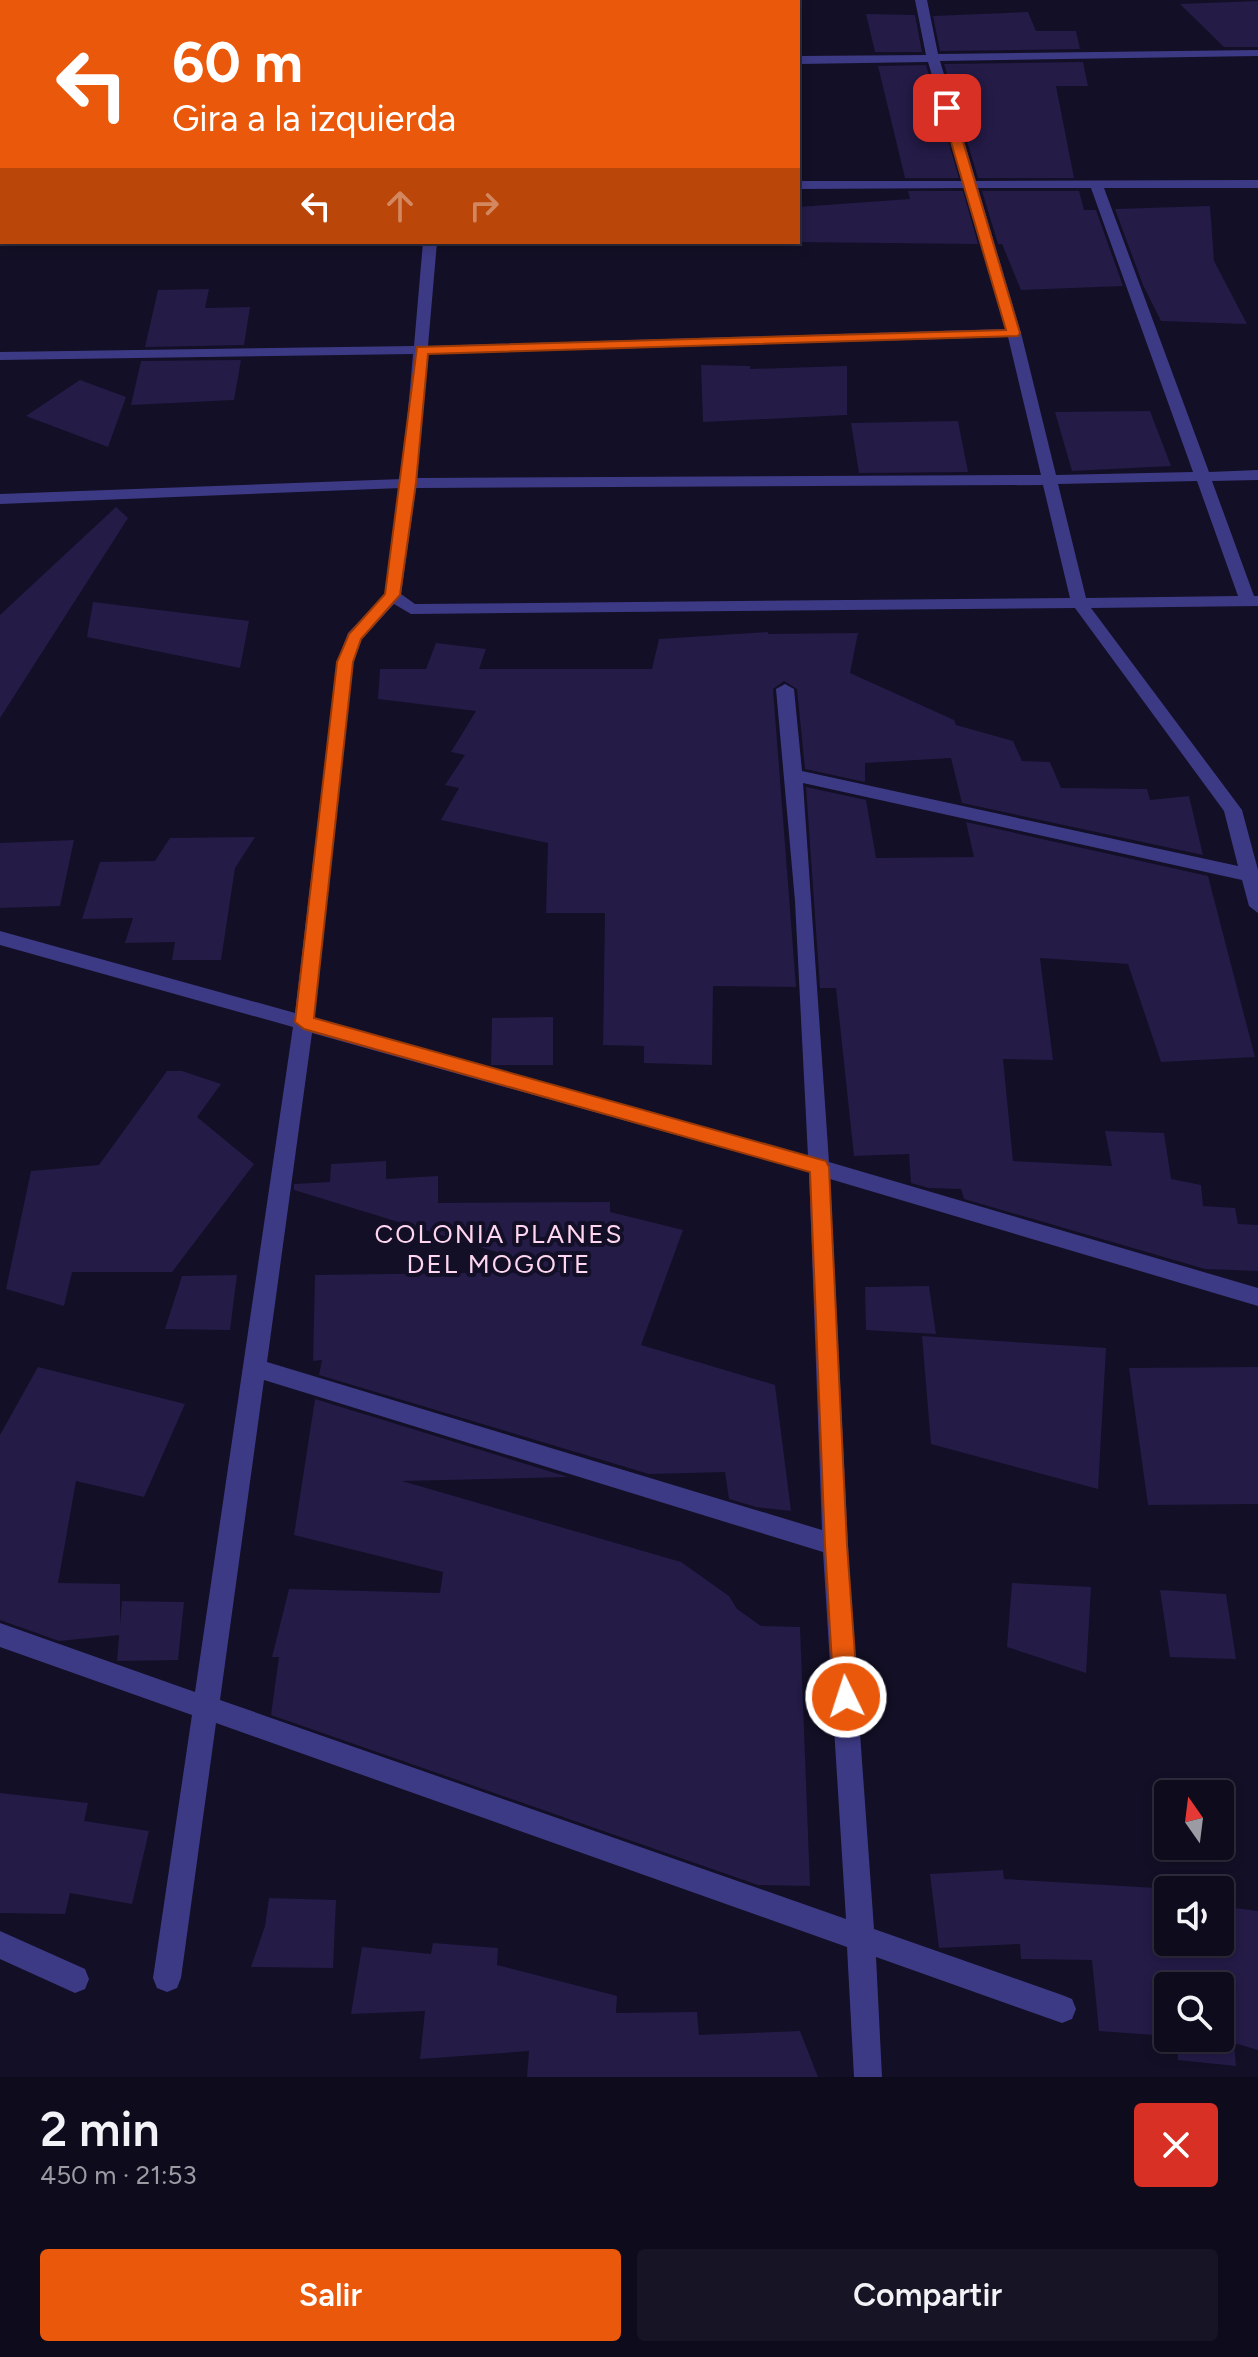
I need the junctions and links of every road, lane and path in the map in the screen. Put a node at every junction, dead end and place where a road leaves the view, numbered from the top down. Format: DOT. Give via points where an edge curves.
graph roads {
  1 [pos="921,0"];
  2 [pos="1258,53"];
  3 [pos="933,58"];
  4 [pos="800,60"];
  5 [pos="968,182"];
  6 [pos="1096,183"];
  7 [pos="1258,184"];
  8 [pos="800,185"];
  9 [pos="430,244"];
  10 [pos="1014,333"];
  11 [pos="422,350"];
  12 [pos="0,356"];
  13 [pos="1258,475"];
  14 [pos="1202,476"];
  15 [pos="1048,480"];
  16 [pos="409,483"];
  17 [pos="0,499"];
  18 [pos="393,595"];
  19 [pos="1253,601"];
  20 [pos="1079,602"];
  21 [pos="785,689"];
  22 [pos="794,775"];
  23 [pos="1248,875"];
  24 [pos="1258,906"];
  25 [pos="0,938"];
  26 [pos="304,1022"];
  27 [pos="819,1167"];
  28 [pos="1258,1297"];
  29 [pos="255,1368"];
  30 [pos="836,1545"];
  31 [pos="0,1635"];
  32 [pos="208,1708"];
  33 [pos="863,1939"];
  34 [pos="0,1945"];
  35 [pos="167,1978"];
  36 [pos="75,1979"];
  37 [pos="1062,2009"];
  38 [pos="868,2077"];
  1 -- 3 [label="street"];
  2 -- 3 [label="street"];
  3 -- 4 [label="street"];
  3 -- 5 [label="street"];
  5 -- 6 [label="street"];
  5 -- 8 [label="street"];
  5 -- 10 [label="street"];
  6 -- 7 [label="street"];
  6 -- 14 [label="street"];
  9 -- 11 [label="street"];
  10 -- 11 [label="street"];
  10 -- 15 [label="street"];
  11 -- 12 [label="street"];
  11 -- 16 [label="street"];
  13 -- 14 [label="street"];
  14 -- 15 [label="street"];
  14 -- 19 [label="street"];
  15 -- 16 [label="street"];
  15 -- 20 [label="street"];
  16 -- 17 [label="street"];
  16 -- 18 [label="street"];
  18 -- 20 [label="street" via="411,609"];
  18 -- 26 [label="street" via="354,637 345,662"];
  19 -- 20 [label="street"];
  20 -- 23 [label="street" via="1233,810"];
  21 -- 22 [label="street"];
  22 -- 23 [label="street"];
  22 -- 27 [label="street"];
  23 -- 24 [label="street"];
  25 -- 26 [label="street"];
  26 -- 27 [label="street"];
  26 -- 29 [label="street"];
  27 -- 28 [label="street"];
  27 -- 30 [label="street"];
  29 -- 30 [label="street"];
  29 -- 32 [label="street"];
  30 -- 33 [label="street"];
  31 -- 32 [label="street"];
  32 -- 33 [label="street"];
  32 -- 35 [label="street"];
  33 -- 37 [label="street"];
  33 -- 38 [label="street"];
  34 -- 36 [label="street"];
}
